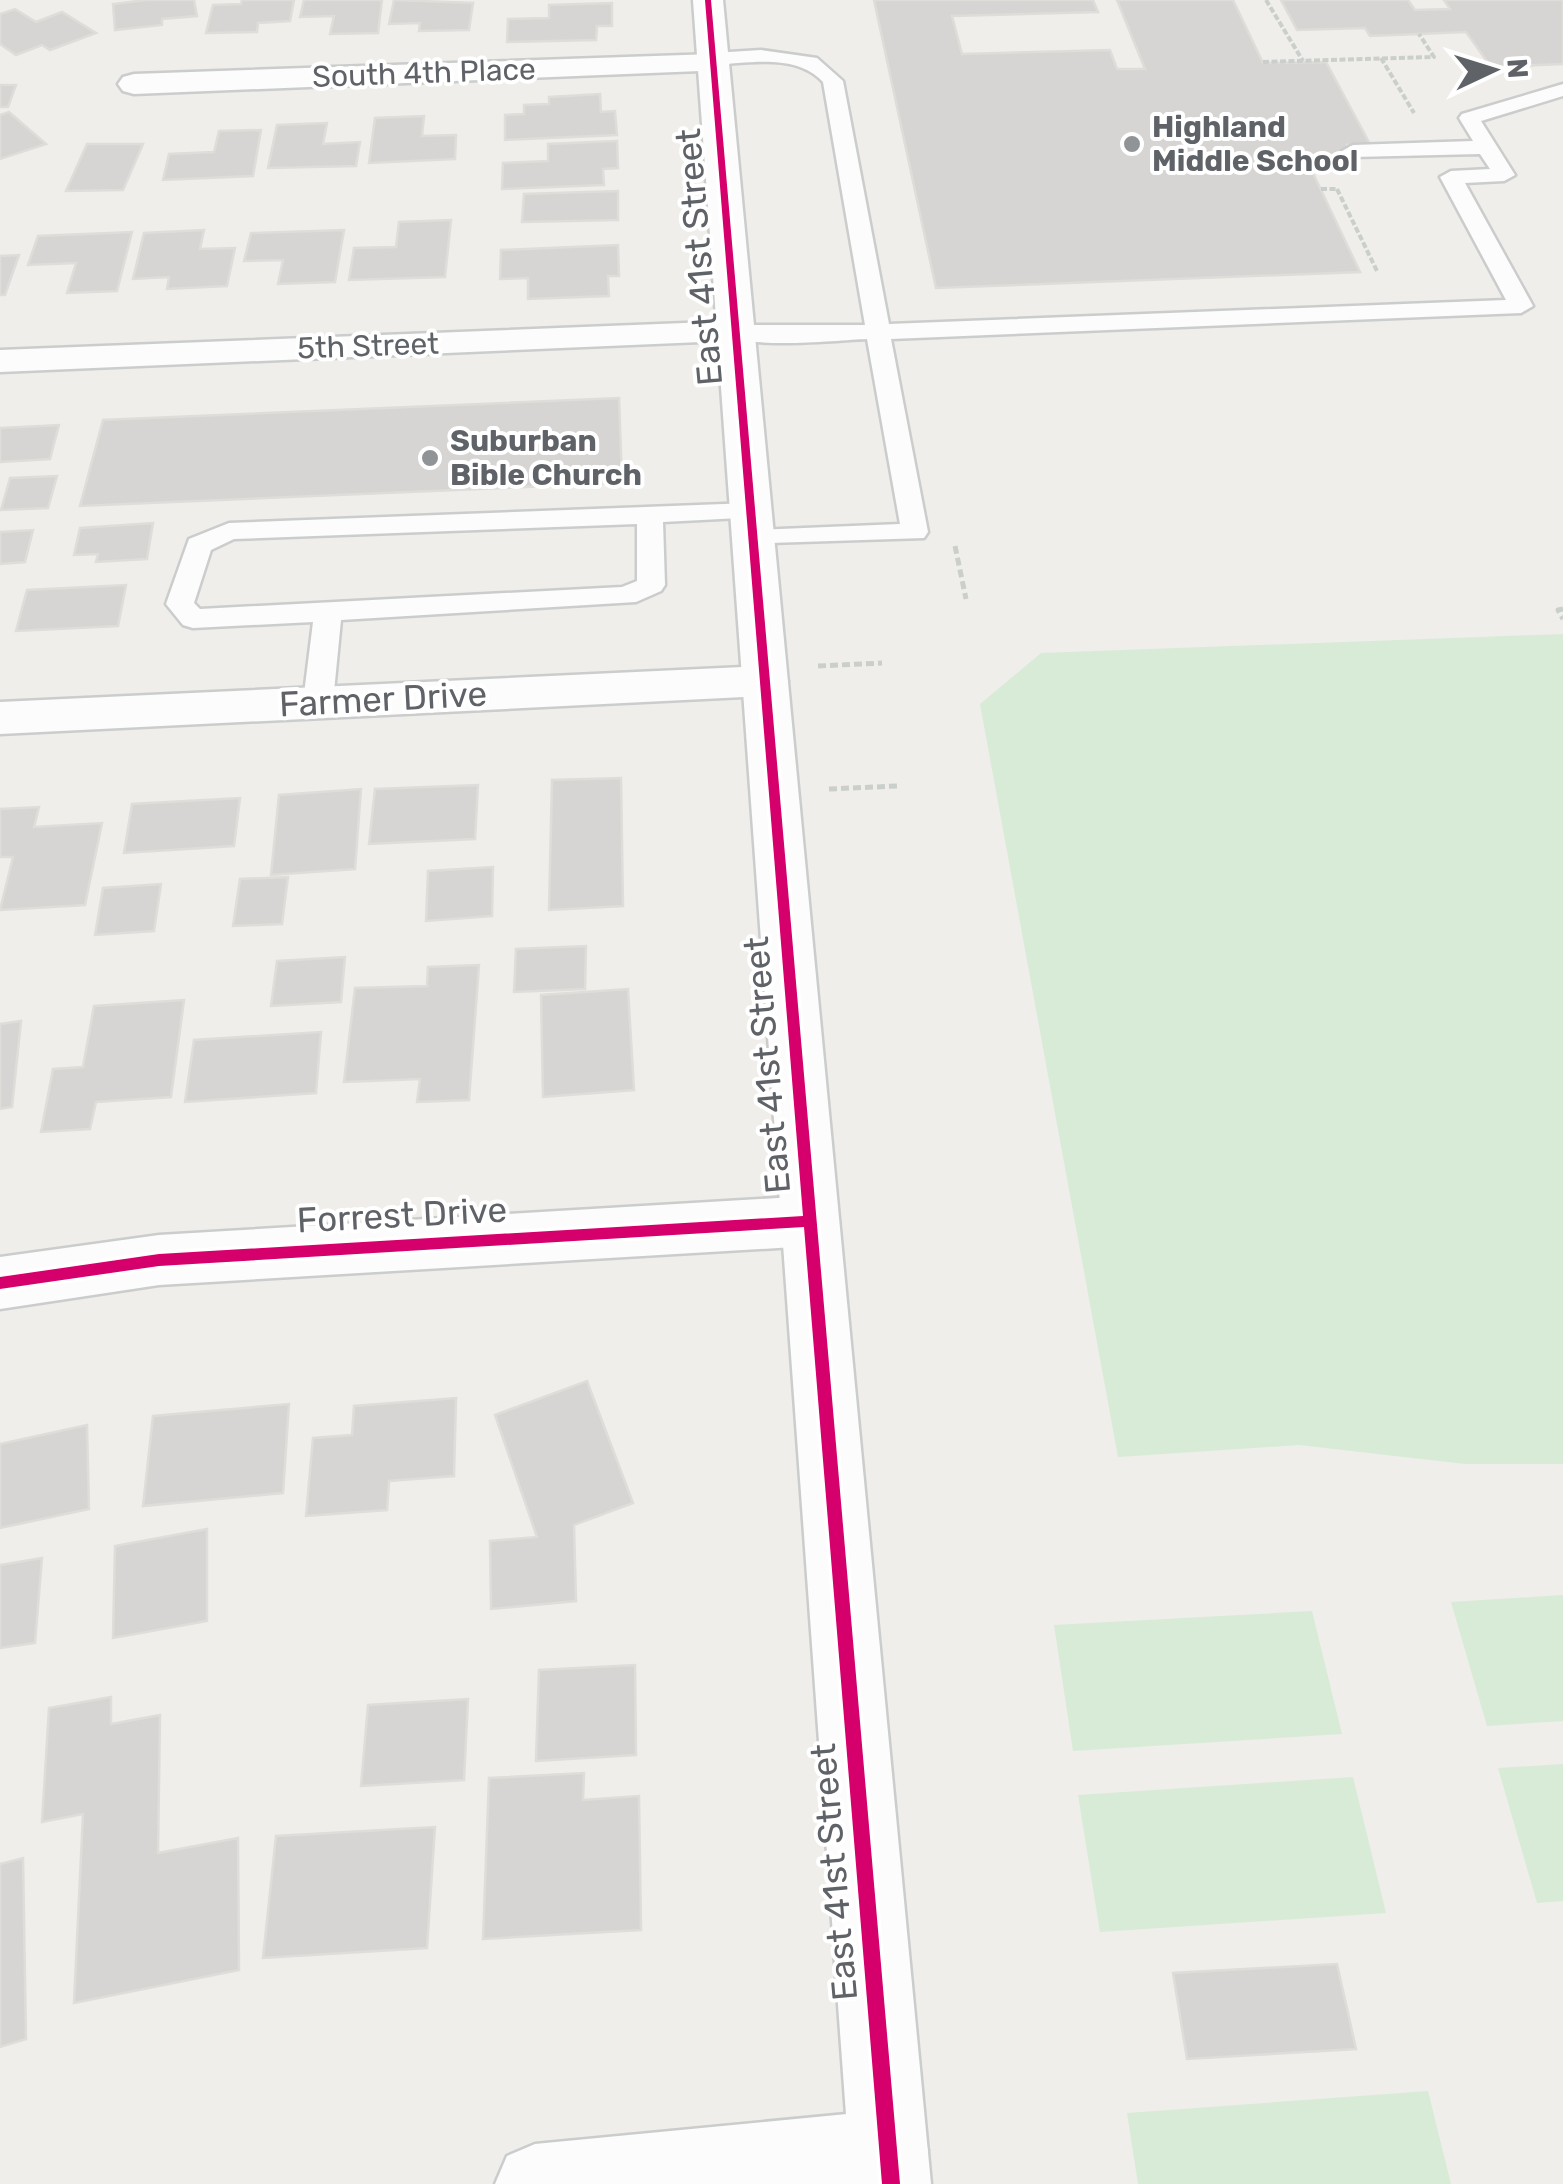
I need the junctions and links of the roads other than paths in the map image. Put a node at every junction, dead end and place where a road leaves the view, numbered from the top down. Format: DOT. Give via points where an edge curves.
graph roads {
  1 [pos="708,0"];
  2 [pos="714,61"];
  3 [pos="134,84"];
  4 [pos="1563,90"];
  5 [pos="1487,148"];
  6 [pos="1354,152"];
  7 [pos="735,332"];
  8 [pos="878,332"];
  9 [pos="0,361"];
  10 [pos="650,514"];
  11 [pos="752,525"];
  12 [pos="328,612"];
  13 [pos="790,674"];
  14 [pos="318,702"];
  15 [pos="0,718"];
  16 [pos="810,1221"];
  17 [pos="0,1283"];
  18 [pos="889,2167"];
  19 [pos="535,2184"];
  1 -- 2 [label="street, East 41st Street"];
  2 -- 3 [label="street, South 4th Place"];
  2 -- 7 [label="street, East 41st Street"];
  2 -- 8 [label="lane" via="787,58 817,67 833,81"];
  4 -- 5 [label="lane" via="1470,118"];
  5 -- 6 [label="lane"];
  5 -- 8 [label="lane" via="1504,175 1450,177 1521,306"];
  7 -- 8 [label="lane"];
  7 -- 9 [label="street, 5th Street"];
  7 -- 11 [label="street, East 41st Street"];
  8 -- 11 [label="lane" via="915,532"];
  10 -- 11 [label="lane"];
  10 -- 12 [label="lane" via="651,585 626,596"];
  10 -- 12 [label="lane" via="229,531 199,545 180,604 192,619"];
  11 -- 13 [label="street, East 41st Street"];
  12 -- 14 [label="lane"];
  13 -- 14 [label="street, Farmer Drive"];
  13 -- 16 [label="street, East 41st Street"];
  14 -- 15 [label="street, Farmer Drive"];
  16 -- 17 [label="street, Forrest Drive" via="160,1260"];
  16 -- 18 [label="street, East 41st Street"];
  18 -- 19 [label="street"];
}
